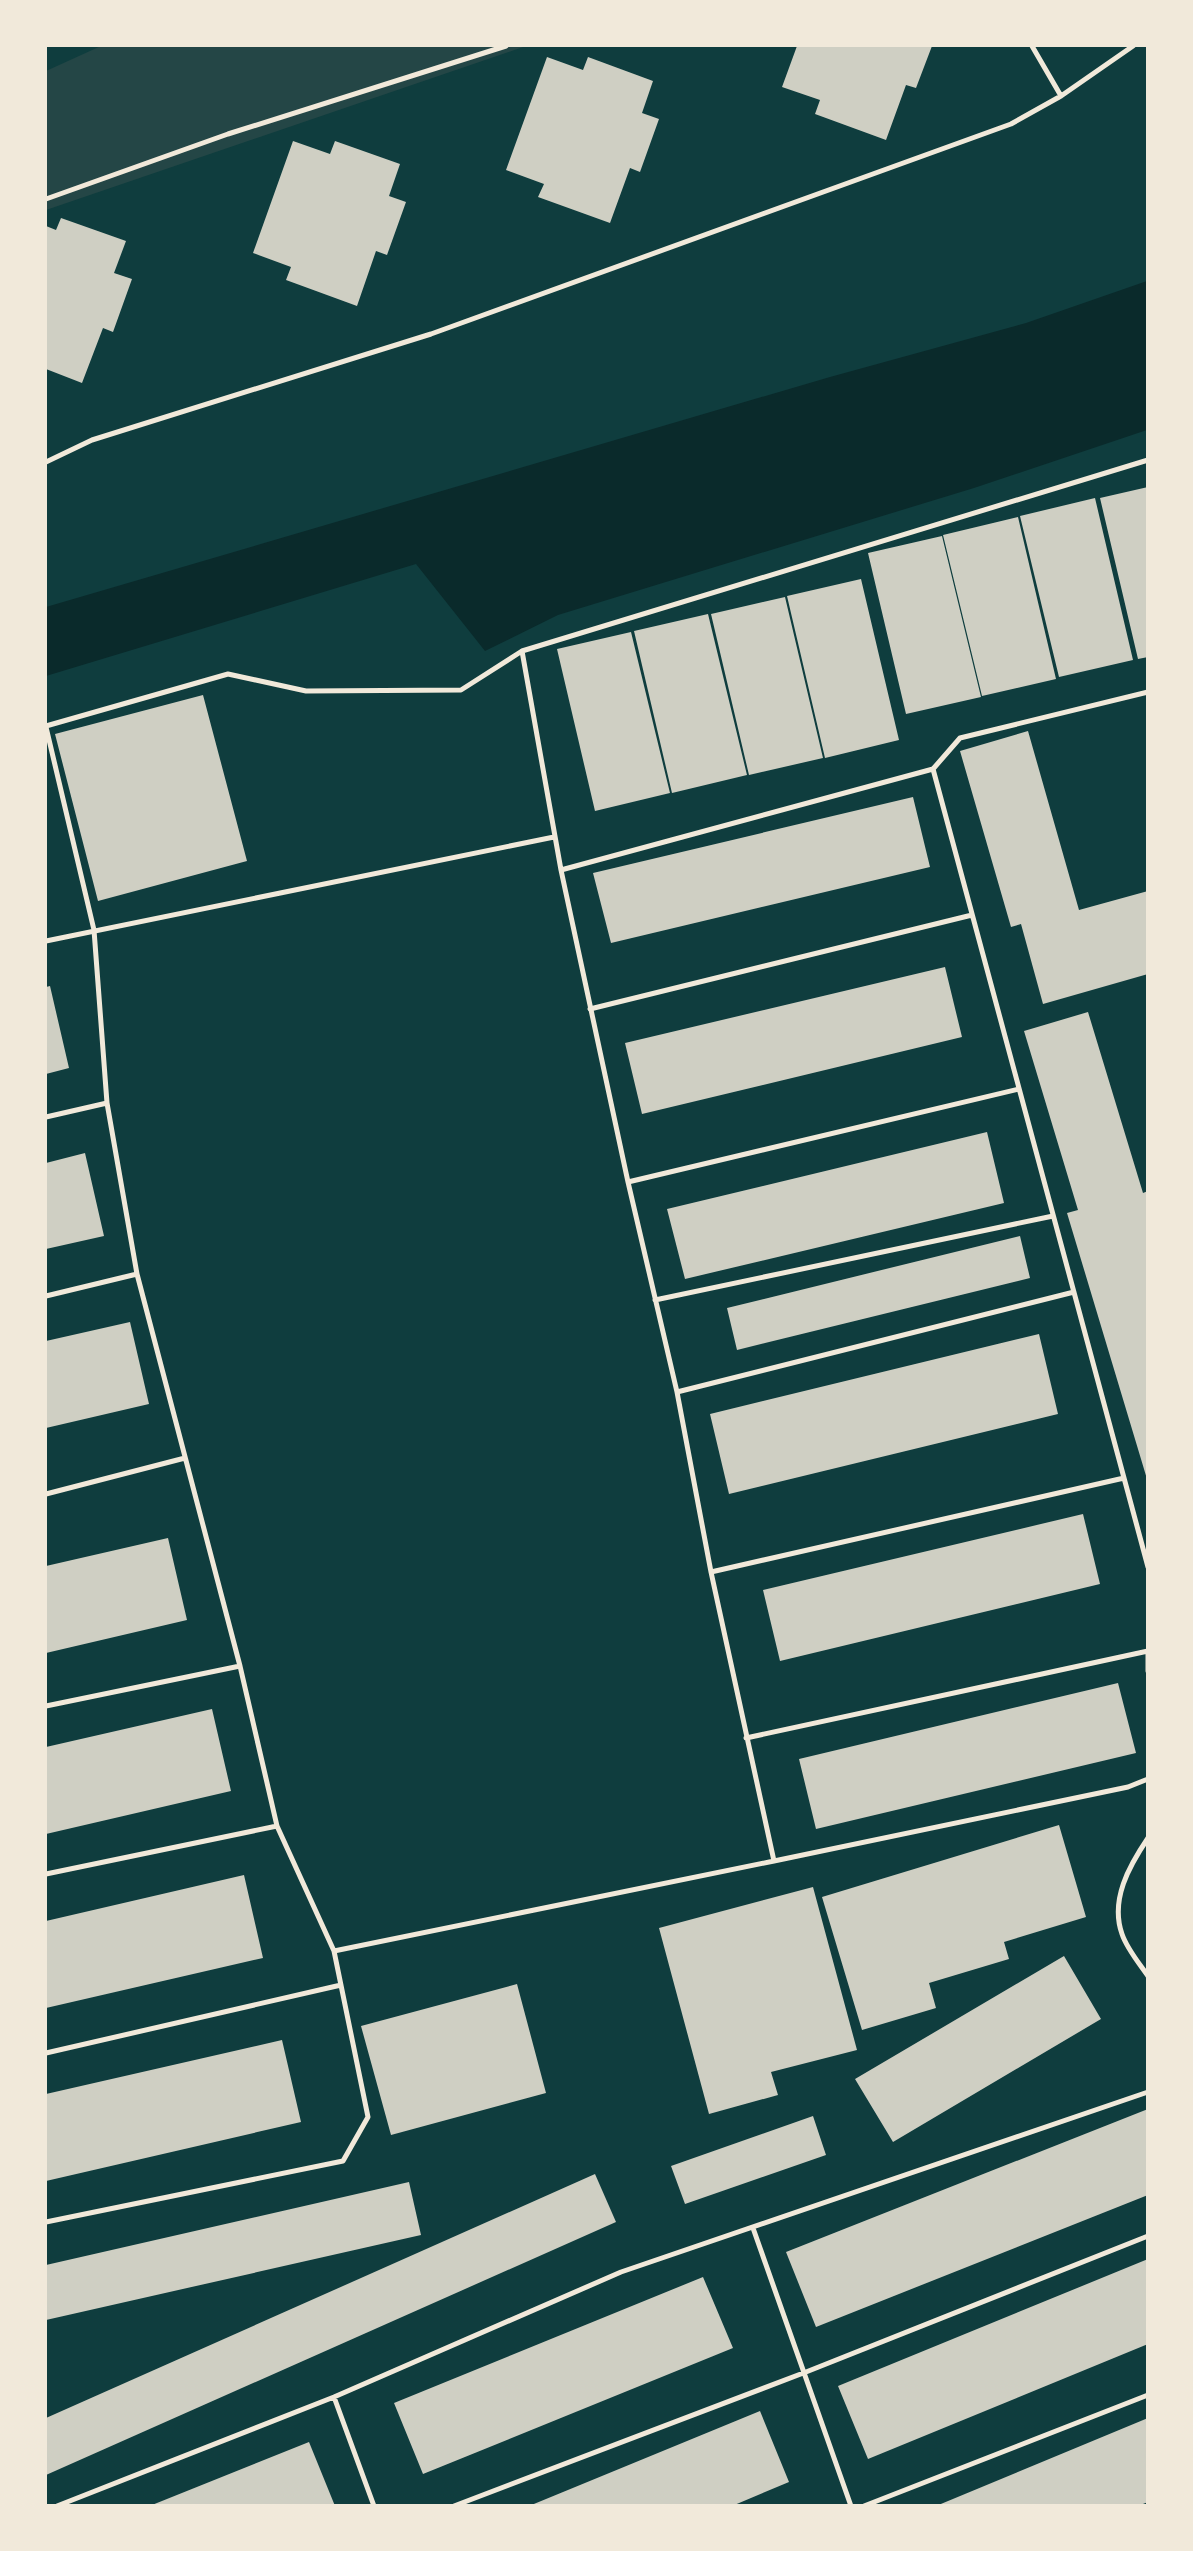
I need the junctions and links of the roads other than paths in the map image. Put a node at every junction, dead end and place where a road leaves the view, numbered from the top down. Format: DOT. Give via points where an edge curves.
graph roads {
  1 [pos="506,46"];
  2 [pos="1032,46"];
  3 [pos="1133,46"];
  4 [pos="1060,96"];
  5 [pos="46,199"];
  6 [pos="1147,460"];
  7 [pos="46,462"];
  8 [pos="522,652"];
  9 [pos="1147,692"];
  10 [pos="46,726"];
  11 [pos="933,769"];
  12 [pos="554,837"];
  13 [pos="561,870"];
  14 [pos="972,915"];
  15 [pos="94,930"];
  16 [pos="46,941"];
  17 [pos="590,1009"];
  18 [pos="1019,1089"];
  19 [pos="107,1103"];
  20 [pos="46,1117"];
  21 [pos="628,1182"];
  22 [pos="1053,1216"];
  23 [pos="137,1274"];
  24 [pos="1074,1292"];
  25 [pos="46,1296"];
  26 [pos="656,1300"];
  27 [pos="677,1392"];
  28 [pos="185,1458"];
  29 [pos="1124,1478"];
  30 [pos="46,1494"];
  31 [pos="1147,1567"];
  32 [pos="711,1572"];
  33 [pos="1147,1652"];
  34 [pos="240,1666"];
  35 [pos="1147,1671"];
  36 [pos="46,1706"];
  37 [pos="746,1738"];
  38 [pos="1147,1779"];
  39 [pos="277,1826"];
  40 [pos="1147,1838"];
  41 [pos="774,1861"];
  42 [pos="46,1874"];
  43 [pos="334,1951"];
  44 [pos="1147,1976"];
  45 [pos="341,1985"];
  46 [pos="46,2053"];
  47 [pos="1147,2092"];
  48 [pos="46,2222"];
  49 [pos="753,2228"];
  50 [pos="1147,2236"];
  51 [pos="806,2372"];
  52 [pos="1147,2395"];
  53 [pos="334,2397"];
  54 [pos="57,2505"];
  55 [pos="374,2505"];
  56 [pos="454,2505"];
  57 [pos="851,2505"];
  58 [pos="864,2505"];
  1 -- 5 [label="lane" via="228,134"];
  2 -- 4 [label="lane"];
  3 -- 4 [label="lane"];
  4 -- 7 [label="lane" via="1010,124 431,334 92,440"];
  6 -- 8 [label="lane"];
  8 -- 10 [label="lane" via="461,690 306,691 229,674"];
  8 -- 12 [label="lane"];
  9 -- 11 [label="lane" via="960,738"];
  10 -- 15 [label="lane"];
  11 -- 13 [label="lane"];
  11 -- 14 [label="lane"];
  12 -- 13 [label="lane"];
  12 -- 15 [label="lane"];
  13 -- 17 [label="lane"];
  14 -- 17 [label="lane"];
  14 -- 18 [label="lane"];
  15 -- 16 [label="lane"];
  15 -- 19 [label="lane"];
  17 -- 21 [label="lane"];
  18 -- 21 [label="lane"];
  18 -- 22 [label="lane"];
  19 -- 20 [label="lane"];
  19 -- 23 [label="lane"];
  21 -- 26 [label="lane"];
  22 -- 24 [label="lane"];
  22 -- 26 [label="lane"];
  23 -- 25 [label="lane"];
  23 -- 28 [label="lane"];
  24 -- 27 [label="lane"];
  24 -- 29 [label="lane"];
  26 -- 27 [label="lane"];
  27 -- 32 [label="lane"];
  28 -- 30 [label="lane"];
  28 -- 34 [label="lane"];
  29 -- 31 [label="lane"];
  29 -- 32 [label="lane"];
  32 -- 37 [label="lane"];
  33 -- 35 [label="lane"];
  33 -- 37 [label="lane"];
  34 -- 36 [label="lane"];
  34 -- 39 [label="lane"];
  37 -- 41 [label="lane"];
  38 -- 41 [label="lane" via="1128,1787"];
  39 -- 42 [label="lane"];
  39 -- 43 [label="lane"];
  40 -- 44 [label="lane" via="1123,1883 1117,1909 1122,1936"];
  41 -- 43 [label="lane"];
  43 -- 45 [label="lane"];
  45 -- 46 [label="lane"];
  45 -- 48 [label="lane" via="368,2118 343,2161"];
  47 -- 49 [label="lane"];
  49 -- 51 [label="lane"];
  49 -- 53 [label="lane" via="621,2272"];
  50 -- 51 [label="lane"];
  51 -- 56 [label="lane"];
  51 -- 57 [label="lane"];
  52 -- 58 [label="lane"];
  53 -- 54 [label="lane"];
  53 -- 55 [label="lane"];
}
